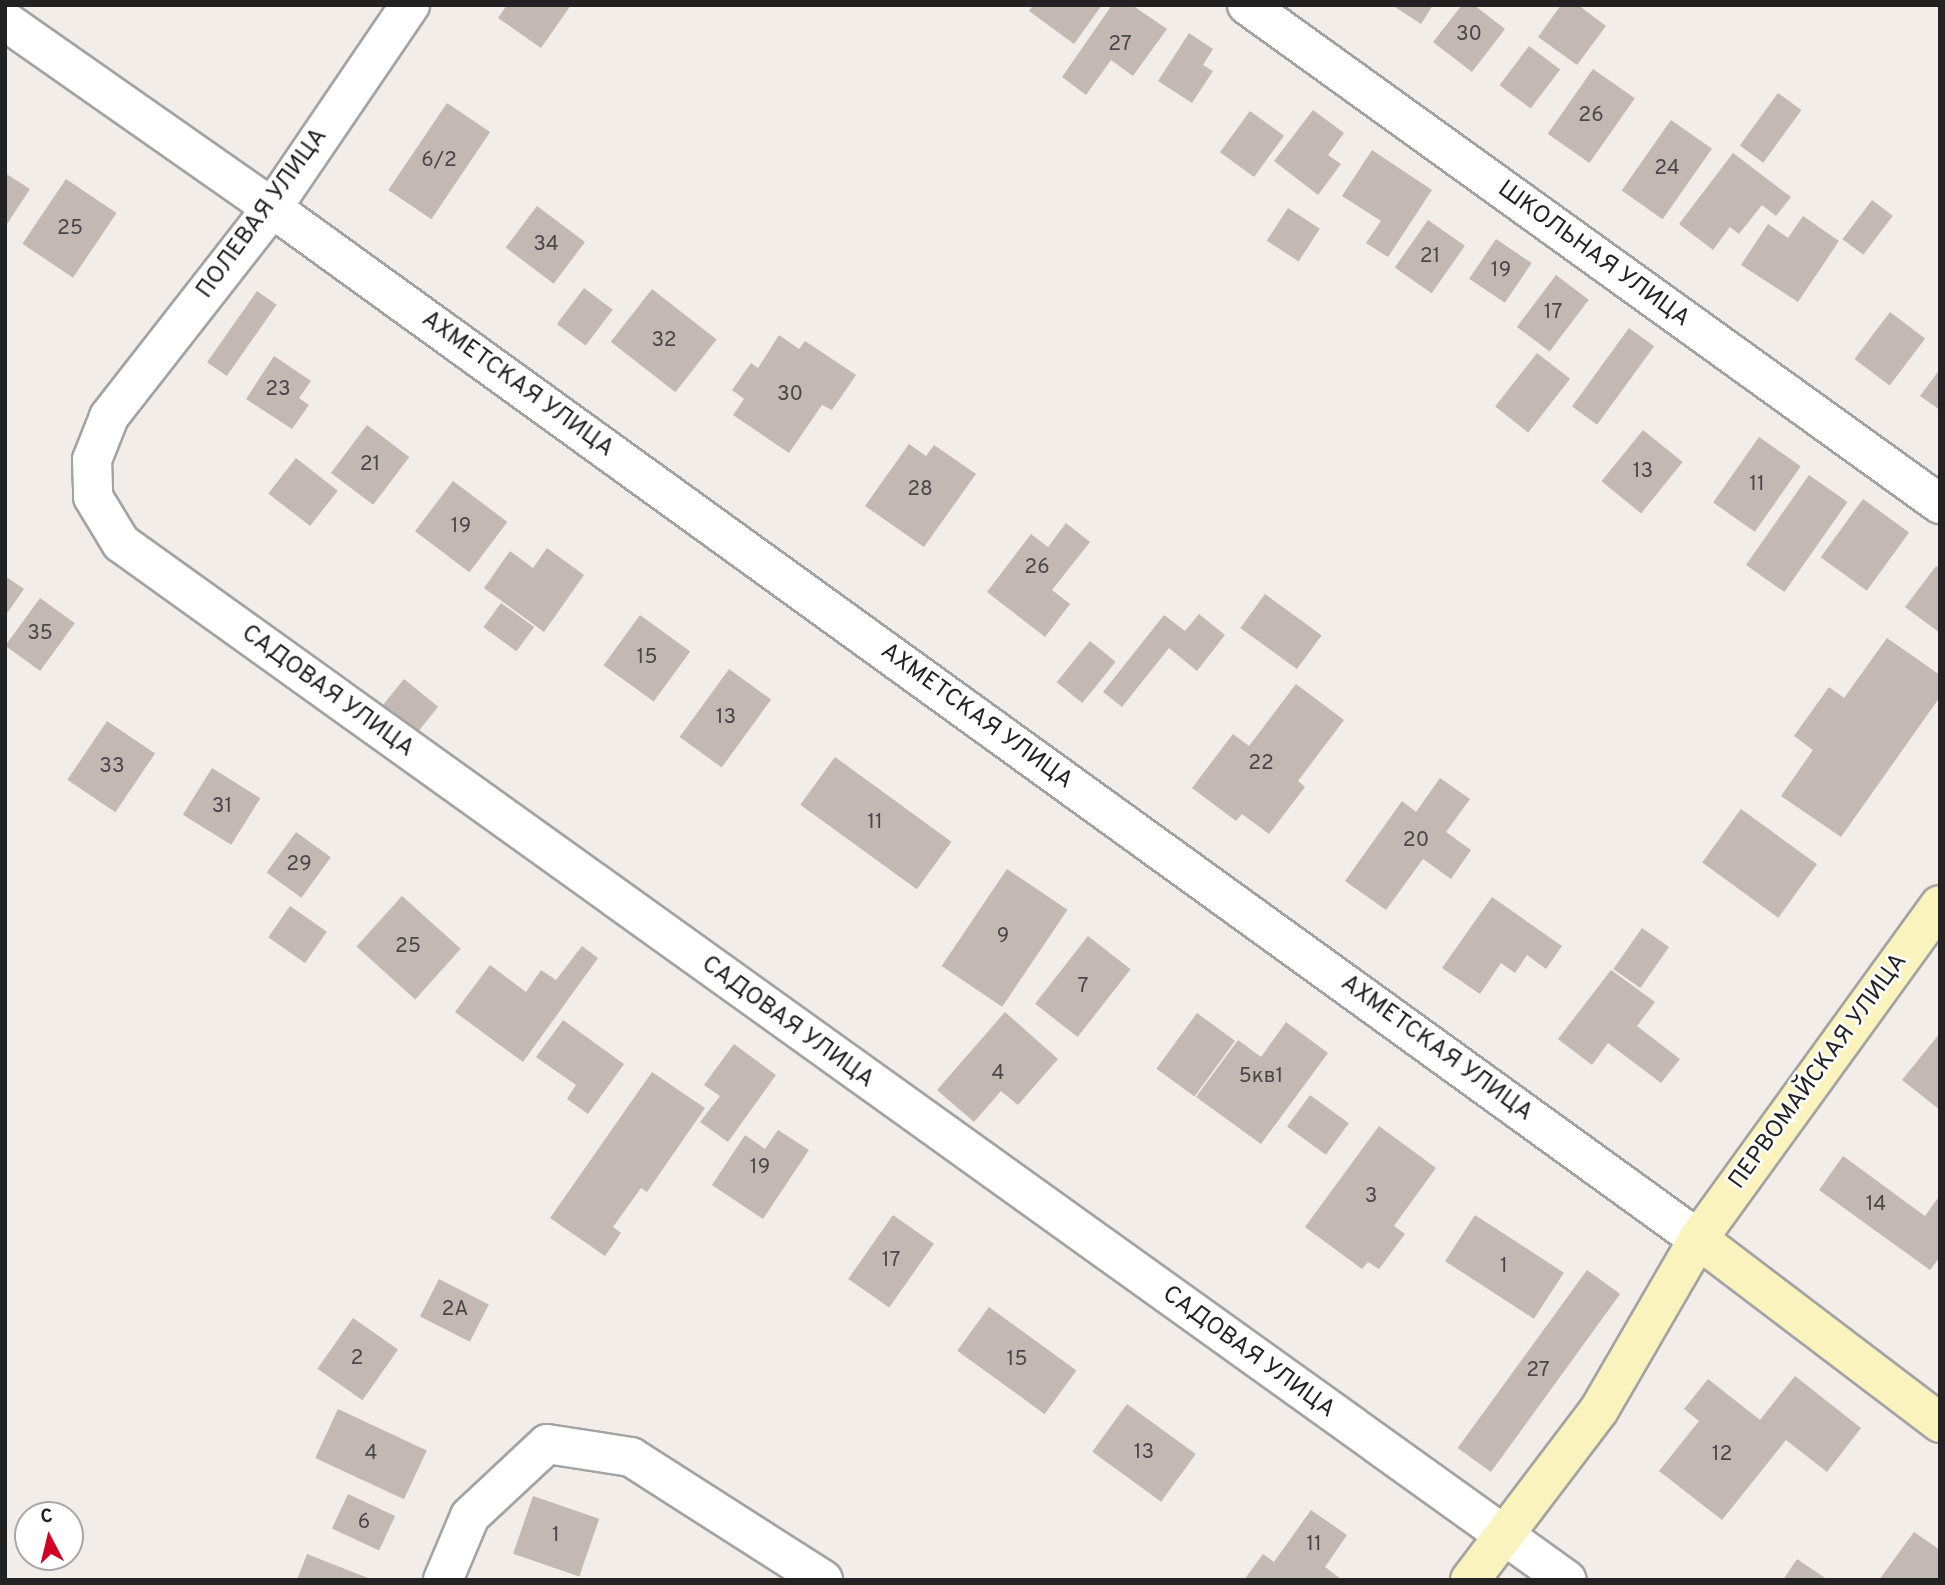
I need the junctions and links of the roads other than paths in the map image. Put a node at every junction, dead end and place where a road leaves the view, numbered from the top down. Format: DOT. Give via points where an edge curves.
graph roads {
  1 [pos="410,5"];
  2 [pos="1247,5"];
  3 [pos="5,21"];
  4 [pos="272,208"];
  5 [pos="109,417"];
  6 [pos="1940,504"];
  7 [pos="1940,905"];
  8 [pos="1698,1239"];
  9 [pos="1940,1423"];
  10 [pos="1503,1537"];
  11 [pos="443,1580"];
  12 [pos="823,1580"];
  13 [pos="1470,1580"];
  14 [pos="1567,1580"];
  1 -- 4 [label="street, ПОЛЕВАЯ УЛИЦА"];
  2 -- 6 [label="street, ШКОЛЬНАЯ УЛИЦА"];
  3 -- 4 [label="street, АХМЕТСКАЯ УЛИЦА"];
  4 -- 5 [label="street, ПОЛЕВАЯ УЛИЦА"];
  4 -- 8 [label="street, АХМЕТСКАЯ УЛИЦА"];
  5 -- 10 [label="street, САДОВАЯ УЛИЦА" via="92,460 93,497 121,543"];
  7 -- 8 [label="street, ПЕРВОМАЙСКАЯ УЛИЦА"];
  8 -- 9 [label="street, АХМЕТСКАЯ УЛИЦА"];
  8 -- 10 [label="street, ПЕРВОМАЙСКАЯ УЛИЦА" via="1599,1410"];
  10 -- 13 [label="street, ПЕРВОМАЙСКАЯ УЛИЦА"];
  10 -- 14 [label="street, САДОВАЯ УЛИЦА"];
  11 -- 12 [label="street" via="470,1516 547,1444 631,1457"];
}
